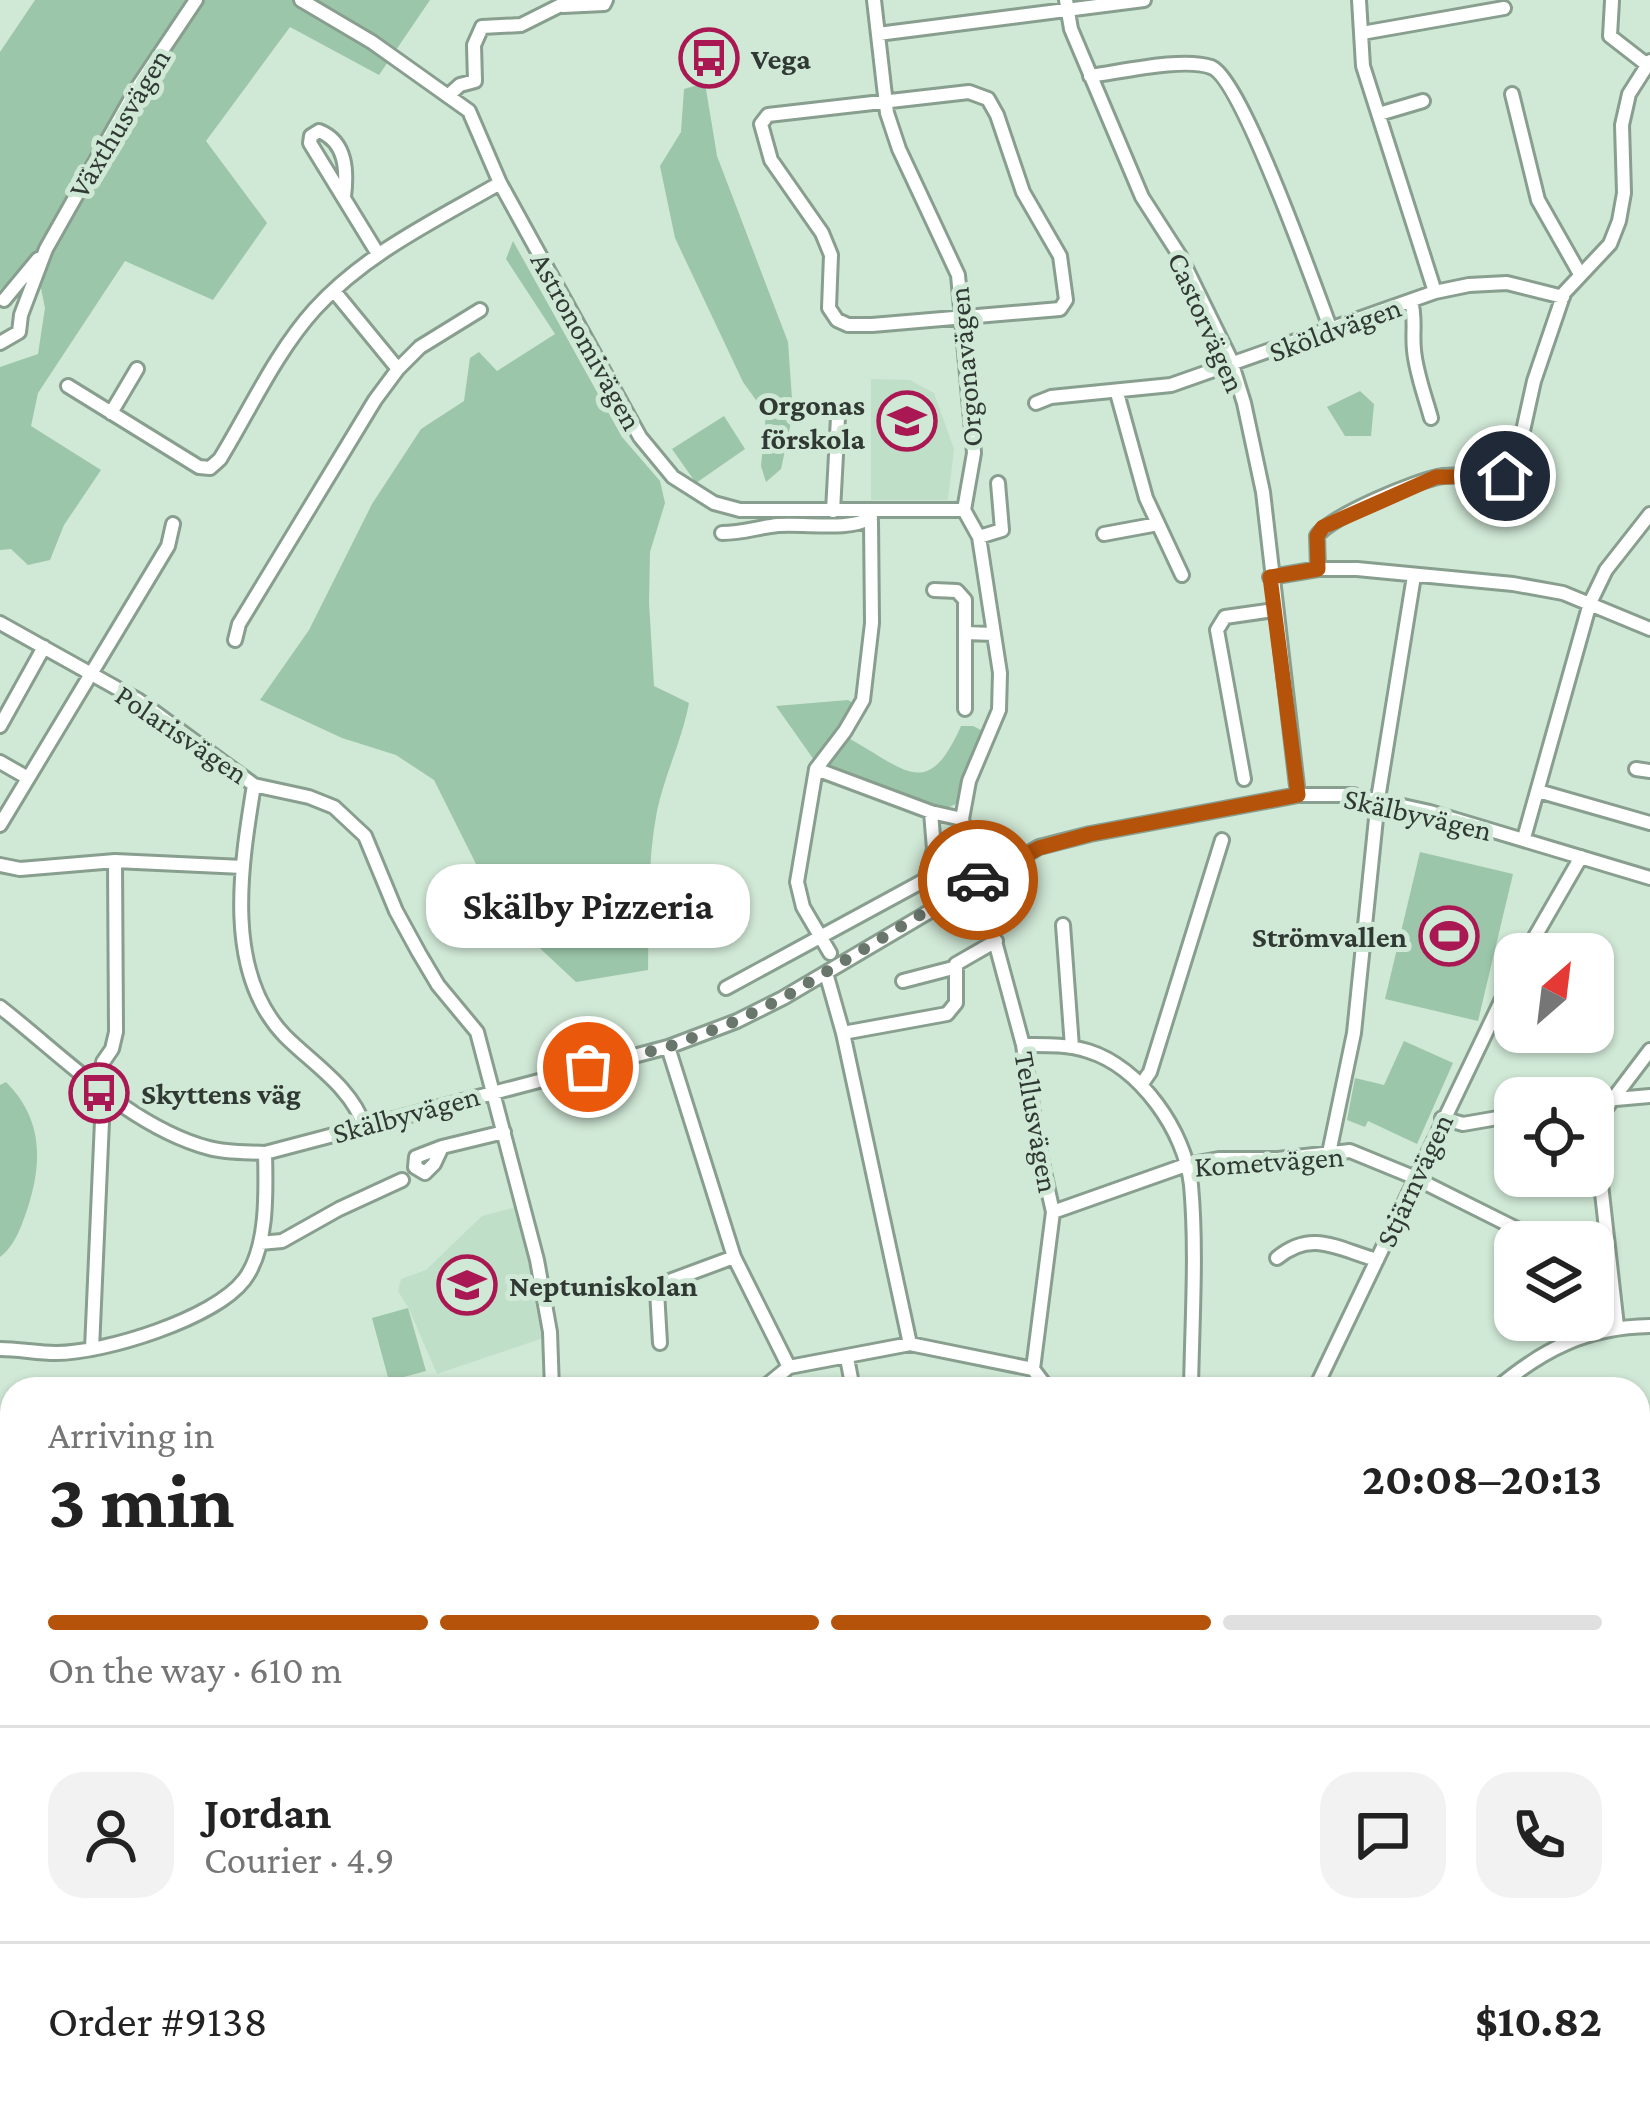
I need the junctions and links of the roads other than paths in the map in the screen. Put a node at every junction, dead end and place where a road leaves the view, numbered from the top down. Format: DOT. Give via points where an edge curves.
graph roads {
  1 [pos="196,0"];
  2 [pos="301,0"];
  3 [pos="621,0"];
  4 [pos="874,0"];
  5 [pos="1144,0"];
  6 [pos="1359,0"];
  7 [pos="605,2"];
  8 [pos="1612,2"];
  9 [pos="566,3"];
  10 [pos="1066,6"];
  11 [pos="1504,8"];
  12 [pos="1362,33"];
  13 [pos="878,34"];
  14 [pos="1648,63"];
  15 [pos="1090,76"];
  16 [pos="450,94"];
  17 [pos="1512,94"];
  18 [pos="1423,101"];
  19 [pos="885,102"];
  20 [pos="1379,114"];
  21 [pos="500,183"];
  22 [pos="344,197"];
  23 [pos="46,248"];
  24 [pos="378,254"];
  25 [pos="1580,274"];
  26 [pos="334,291"];
  27 [pos="1435,292"];
  28 [pos="1563,297"];
  29 [pos="2,300"];
  30 [pos="1411,301"];
  31 [pos="480,310"];
  32 [pos="21,315"];
  33 [pos="962,316"];
  34 [pos="1331,330"];
  35 [pos="0,344"];
  36 [pos="1232,366"];
  37 [pos="136,369"];
  38 [pos="398,369"];
  39 [pos="68,386"];
  40 [pos="1118,393"];
  41 [pos="1036,404"];
  42 [pos="111,412"];
  43 [pos="838,416"];
  44 [pos="1431,418"];
  45 [pos="998,482"];
  46 [pos="964,510"];
  47 [pos="833,511"];
  48 [pos="1650,514"];
  49 [pos="872,516"];
  50 [pos="173,524"];
  51 [pos="1158,524"];
  52 [pos="722,533"];
  53 [pos="1104,534"];
  54 [pos="979,537"];
  55 [pos="1318,569"];
  56 [pos="1181,575"];
  57 [pos="1414,576"];
  58 [pos="1270,577"];
  59 [pos="934,590"];
  60 [pos="1590,603"];
  61 [pos="1274,610"];
  62 [pos="0,623"];
  63 [pos="1650,629"];
  64 [pos="965,633"];
  65 [pos="994,634"];
  66 [pos="235,640"];
  67 [pos="44,647"];
  68 [pos="91,675"];
  69 [pos="965,709"];
  70 [pos="0,726"];
  71 [pos="0,762"];
  72 [pos="817,770"];
  73 [pos="28,778"];
  74 [pos="1244,779"];
  75 [pos="254,785"];
  76 [pos="1538,791"];
  77 [pos="1298,795"];
  78 [pos="1378,799"];
  79 [pos="931,812"];
  80 [pos="962,819"];
  81 [pos="1650,823"];
  82 [pos="0,825"];
  83 [pos="1524,838"];
  84 [pos="1222,840"];
  85 [pos="1581,857"];
  86 [pos="116,861"];
  87 [pos="0,865"];
  88 [pos="243,867"];
  89 [pos="1650,878"];
  90 [pos="979,880"];
  91 [pos="1063,925"];
  92 [pos="1537,933"];
  93 [pos="820,939"];
  94 [pos="996,941"];
  95 [pos="830,953"];
  96 [pos="953,968"];
  97 [pos="826,973"];
  98 [pos="903,981"];
  99 [pos="726,988"];
  100 [pos="0,1007"];
  101 [pos="1494,1014"];
  102 [pos="843,1033"];
  103 [pos="1023,1045"];
  104 [pos="668,1047"];
  105 [pos="1072,1047"];
  106 [pos="1650,1050"];
  107 [pos="103,1062"];
  108 [pos="1142,1085"];
  109 [pos="495,1090"];
  110 [pos="1614,1096"];
  111 [pos="1650,1096"];
  112 [pos="1614,1097"];
  113 [pos="1442,1118"];
  114 [pos="1494,1119"];
  115 [pos="102,1121"];
  116 [pos="364,1126"];
  117 [pos="504,1132"];
  118 [pos="442,1147"];
  119 [pos="265,1153"];
  120 [pos="1329,1153"];
  121 [pos="1186,1166"];
  122 [pos="402,1180"];
  123 [pos="1416,1180"];
  124 [pos="1602,1197"];
  125 [pos="1054,1212"];
  126 [pos="1501,1221"];
  127 [pos="260,1243"];
  128 [pos="734,1257"];
  129 [pos="1277,1258"];
  130 [pos="1377,1260"];
  131 [pos="1650,1326"];
  132 [pos="1617,1327"];
  133 [pos="1614,1328"];
  134 [pos="1567,1341"];
  135 [pos="660,1342"];
  136 [pos="910,1344"];
  137 [pos="0,1349"];
  138 [pos="92,1349"];
  139 [pos="847,1358"];
  140 [pos="789,1366"];
  141 [pos="1033,1369"];
  142 [pos="552,1377"];
  143 [pos="776,1377"];
  144 [pos="851,1377"];
  145 [pos="1039,1377"];
  146 [pos="1191,1377"];
  147 [pos="1322,1377"];
  148 [pos="1512,1377"];
  1 -- 23 [label="street, Växthusvägen"];
  2 -- 16 [label="street, Astronomivägen"];
  3 -- 7 [label="street"];
  4 -- 13 [label="street, Orgonavägen"];
  5 -- 10 [label="street"];
  6 -- 12 [label="street"];
  7 -- 9 [label="street"];
  8 -- 14 [label="street" via="1610,36"];
  9 -- 16 [label="street" via="521,25 482,27 475,81"];
  10 -- 13 [label="street"];
  10 -- 15 [label="street, Castorvägen"];
  11 -- 12 [label="street"];
  12 -- 20 [label="street"];
  13 -- 19 [label="street, Orgonavägen"];
  14 -- 25 [label="street" via="1622,125 1619,220 1610,244"];
  15 -- 34 [label="street" via="1183,65 1222,73"];
  15 -- 36 [label="street, Castorvägen" via="1142,197"];
  16 -- 21 [label="street, Astronomivägen" via="469,111"];
  17 -- 25 [label="street" via="1538,200"];
  18 -- 20 [label="street"];
  19 -- 33 [label="street, Orgonavägen" via="953,258"];
  19 -- 33 [label="street" via="969,92 988,99 1023,192 1060,256 1060,309"];
  19 -- 33 [label="street" via="768,115 760,124 764,146 822,233 837,320 872,325"];
  20 -- 27 [label="street"];
  21 -- 24 [label="street"];
  21 -- 47 [label="street, Astronomivägen" via="640,437 673,477 740,510"];
  22 -- 22 [label="street" via="343,156 320,131 310,143"];
  22 -- 24 [label="street"];
  23 -- 29 [label="street, Växthusvägen"];
  23 -- 32 [label="street, Växthusvägen"];
  24 -- 26 [label="street"];
  25 -- 28 [label="street"];
  26 -- 38 [label="street"];
  26 -- 42 [label="street" via="210,468"];
  27 -- 28 [label="street, Sköldvägen" via="1507,283"];
  27 -- 30 [label="street, Sköldvägen"];
  28 -- 55 [label="street" via="1515,467 1505,476 1436,477 1333,520 1317,536"];
  29 -- 32 [label="street, Växthusvägen"];
  30 -- 34 [label="street, Sköldvägen"];
  30 -- 44 [label="street"];
  31 -- 38 [label="street"];
  32 -- 35 [label="street, Växthusvägen" via="19,332"];
  33 -- 46 [label="street, Orgonavägen" via="974,453"];
  34 -- 36 [label="street, Sköldvägen"];
  36 -- 40 [label="street, Sköldvägen"];
  36 -- 58 [label="street, Castorvägen" via="1257,451"];
  37 -- 42 [label="street"];
  38 -- 66 [label="street"];
  39 -- 42 [label="street"];
  40 -- 41 [label="street, Sköldvägen"];
  40 -- 51 [label="street"];
  43 -- 47 [label="street"];
  45 -- 54 [label="street" via="1002,530"];
  46 -- 49 [label="street, Astronomivägen"];
  46 -- 54 [label="street"];
  47 -- 49 [label="street, Astronomivägen"];
  48 -- 60 [label="street"];
  49 -- 52 [label="street"];
  49 -- 72 [label="street" via="863,700"];
  50 -- 68 [label="street" via="168,546"];
  51 -- 53 [label="street"];
  51 -- 56 [label="street"];
  54 -- 65 [label="street"];
  55 -- 57 [label="street"];
  55 -- 58 [label="street"];
  57 -- 60 [label="street" via="1514,584"];
  57 -- 78 [label="street"];
  58 -- 61 [label="street, Castorvägen"];
  59 -- 64 [label="street" via="957,591 965,600"];
  60 -- 63 [label="street"];
  60 -- 76 [label="street"];
  61 -- 74 [label="street" via="1225,617 1217,630"];
  61 -- 77 [label="street, Castorvägen"];
  62 -- 67 [label="street, Polarisvägen"];
  64 -- 65 [label="street"];
  64 -- 69 [label="street"];
  65 -- 80 [label="street" via="999,710"];
  67 -- 68 [label="street, Polarisvägen"];
  67 -- 70 [label="street"];
  68 -- 73 [label="street"];
  68 -- 75 [label="street, Polarisvägen"];
  71 -- 73 [label="street"];
  72 -- 79 [label="street"];
  72 -- 93 [label="street" via="797,882"];
  73 -- 82 [label="street"];
  75 -- 88 [label="street"];
  75 -- 109 [label="street, Polarisvägen" via="334,807 364,836 419,953 477,1032"];
  76 -- 81 [label="street"];
  76 -- 83 [label="street"];
  77 -- 78 [label="street, Skälbyvägen"];
  77 -- 90 [label="street, Skälbyvägen" via="1056,843"];
  78 -- 83 [label="street, Skälbyvägen"];
  78 -- 120 [label="street" via="1354,1034"];
  79 -- 80 [label="street"];
  79 -- 93 [label="street" via="933,863 925,880"];
  80 -- 90 [label="street"];
  83 -- 85 [label="street, Skälbyvägen"];
  84 -- 108 [label="street"];
  85 -- 89 [label="street, Skälbyvägen"];
  85 -- 92 [label="street"];
  86 -- 87 [label="street"];
  86 -- 88 [label="street"];
  86 -- 107 [label="street" via="116,1031"];
  88 -- 116 [label="street" via="243,943 268,1015 358,1105"];
  90 -- 94 [label="street, Tellusvägen"];
  90 -- 97 [label="street, Skälbyvägen"];
  91 -- 105 [label="street"];
  93 -- 95 [label="street"];
  93 -- 99 [label="street"];
  94 -- 96 [label="street"];
  94 -- 103 [label="street, Tellusvägen"];
  96 -- 98 [label="street"];
  96 -- 102 [label="street" via="956,1003 946,1014"];
  97 -- 102 [label="street"];
  97 -- 104 [label="street, Skälbyvägen"];
  100 -- 119 [label="street, Skälbyvägen" via="161,1129 214,1150"];
  101 -- 113 [label="street, Stjärnvägen"];
  102 -- 136 [label="street"];
  103 -- 105 [label="street"];
  103 -- 125 [label="street, Tellusvägen"];
  104 -- 109 [label="street, Skälbyvägen"];
  104 -- 128 [label="street"];
  105 -- 108 [label="street" via="1094,1052"];
  106 -- 110 [label="street"];
  108 -- 121 [label="street"];
  109 -- 116 [label="street, Skälbyvägen"];
  109 -- 117 [label="street, Polarisvägen"];
  111 -- 112 [label="street"];
  113 -- 114 [label="street"];
  113 -- 123 [label="street, Stjärnvägen"];
  115 -- 138 [label="street"];
  116 -- 119 [label="street, Skälbyvägen"];
  117 -- 118 [label="street"];
  117 -- 142 [label="street, Polarisvägen" via="537,1260"];
  119 -- 127 [label="street"];
  120 -- 121 [label="street, Kometvägen"];
  120 -- 123 [label="street, Kometvägen" via="1350,1151"];
  121 -- 125 [label="street, Kometvägen"];
  121 -- 146 [label="street"];
  122 -- 127 [label="street" via="282,1241"];
  123 -- 126 [label="street, Kometvägen"];
  123 -- 130 [label="street, Stjärnvägen"];
  124 -- 132 [label="street"];
  125 -- 141 [label="street, Tellusvägen"];
  127 -- 138 [label="street" via="231,1293 154,1333"];
  128 -- 135 [label="street" via="657,1291"];
  128 -- 140 [label="street"];
  129 -- 130 [label="street" via="1294,1244 1324,1243"];
  130 -- 147 [label="street, Stjärnvägen"];
  131 -- 132 [label="street"];
  132 -- 133 [label="street"];
  134 -- 148 [label="street"];
  136 -- 139 [label="street"];
  136 -- 141 [label="street"];
  137 -- 138 [label="street"];
  139 -- 140 [label="street"];
  139 -- 144 [label="street"];
  140 -- 143 [label="street"];
  141 -- 145 [label="street"];
}
